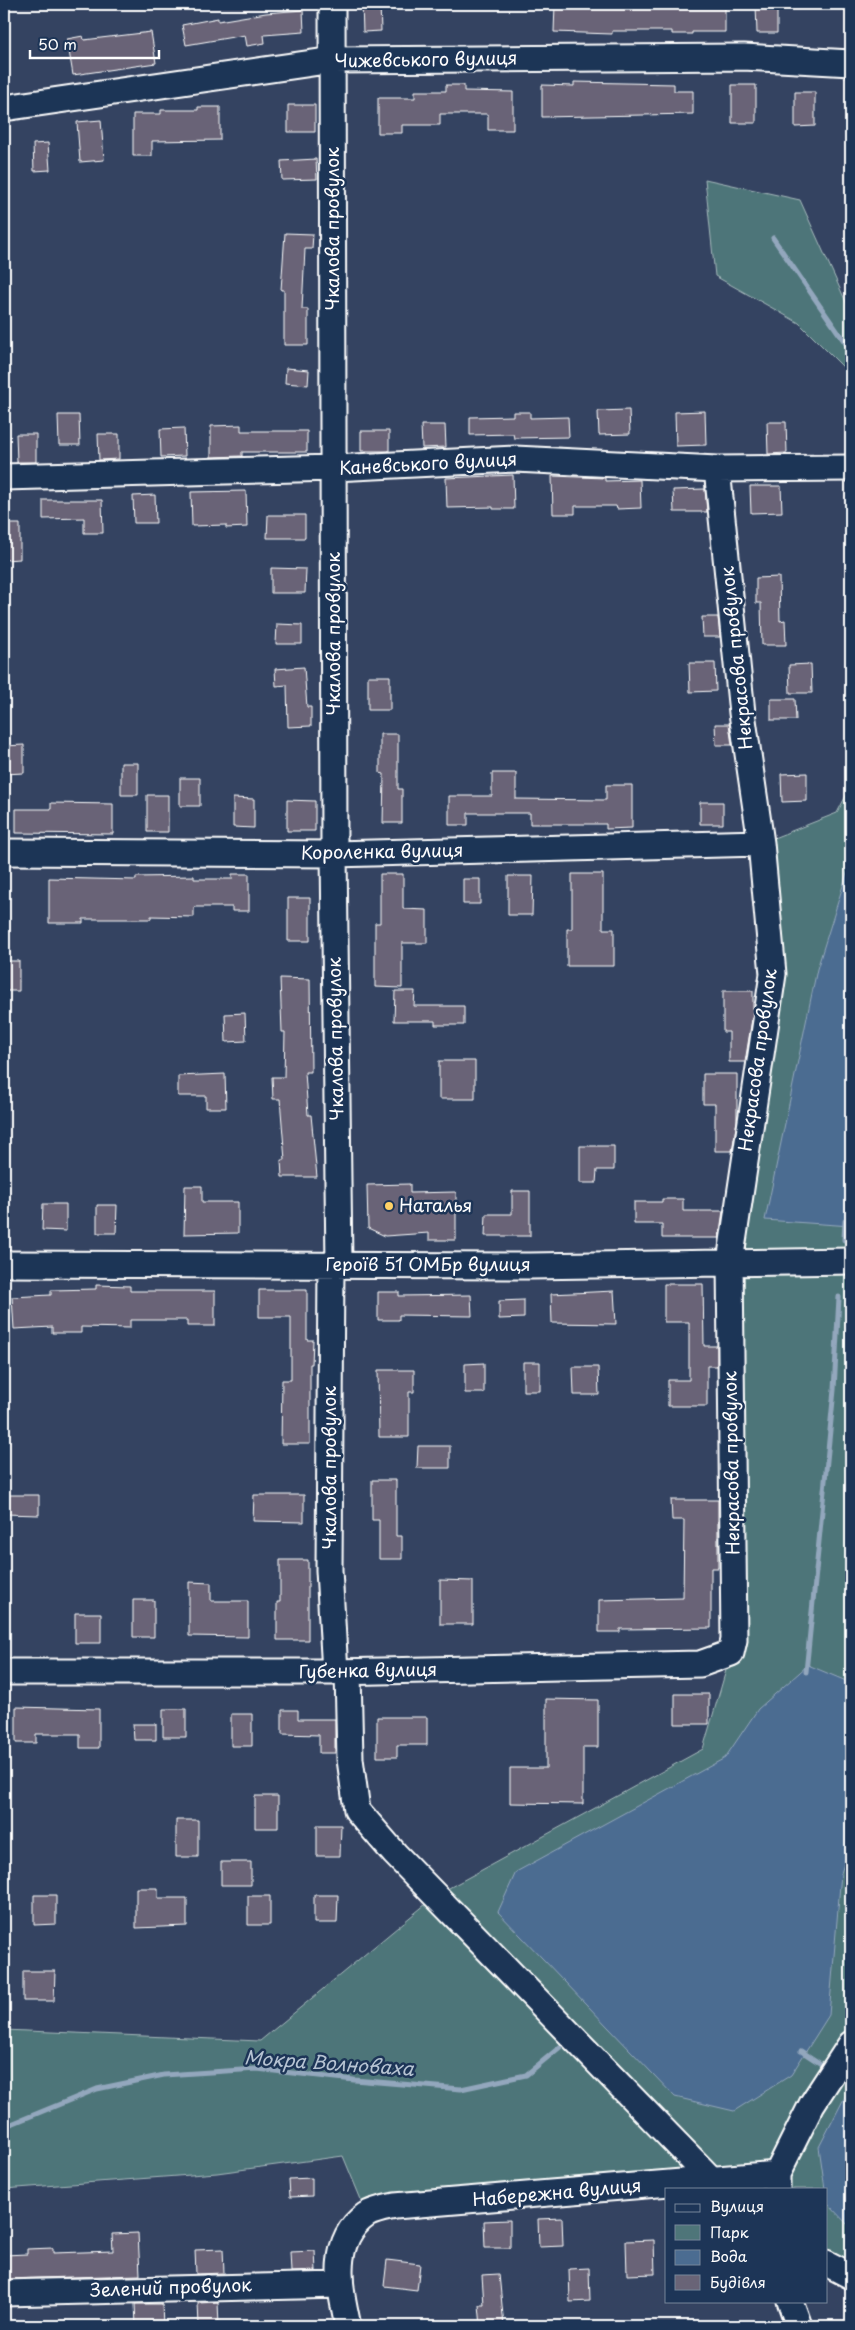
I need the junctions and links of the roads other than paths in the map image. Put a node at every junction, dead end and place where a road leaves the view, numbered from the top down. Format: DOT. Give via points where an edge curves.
graph roads {
  1 [pos="332,4"];
  2 [pos="333,60"];
  3 [pos="851,63"];
  4 [pos="4,108"];
  5 [pos="334,468"];
  6 [pos="851,468"];
  7 [pos="717,469"];
  8 [pos="4,477"];
  9 [pos="761,843"];
  10 [pos="4,852"];
  11 [pos="334,854"];
  12 [pos="851,1261"];
  13 [pos="730,1262"];
  14 [pos="4,1264"];
  15 [pos="335,1264"];
  16 [pos="731,1653"];
  17 [pos="4,1672"];
  18 [pos="341,1672"];
  19 [pos="851,2044"];
  20 [pos="713,2181"];
  21 [pos="777,2181"];
  22 [pos="828,2264"];
  23 [pos="851,2276"];
  24 [pos="339,2285"];
  25 [pos="4,2293"];
  26 [pos="790,2302"];
  27 [pos="348,2326"];
  28 [pos="799,2326"];
  1 -- 2 [label="street, Чкалова провулок"];
  2 -- 3 [label="street, Чижевського вулиця" via="744,57"];
  2 -- 4 [label="street, Чижевського вулиця"];
  2 -- 5 [label="street, Чкалова провулок"];
  5 -- 7 [label="street, Каневського вулиця" via="515,459"];
  5 -- 8 [label="street, Каневського вулиця"];
  5 -- 11 [label="street, Чкалова провулок"];
  6 -- 7 [label="street, Каневського вулиця"];
  7 -- 9 [label="street, Некрасова провулок" via="742,713"];
  9 -- 11 [label="street, Короленка вулиця"];
  9 -- 13 [label="street, Некрасова провулок" via="773,974"];
  10 -- 11 [label="street, Короленка вулиця"];
  11 -- 15 [label="street, Чкалова провулок"];
  12 -- 13 [label="street, Героїв 51 ОМБр вулиця"];
  13 -- 15 [label="street, Героїв 51 ОМБр вулиця" via="530,1266"];
  13 -- 16 [label="street, Некрасова провулок" via="734,1640"];
  14 -- 15 [label="street, Героїв 51 ОМБр вулиця"];
  15 -- 18 [label="street, Чкалова провулок" via="329,1570"];
  16 -- 18 [label="street, Губенка вулиця" via="700,1664"];
  17 -- 18 [label="street, Губенка вулиця"];
  18 -- 20 [label="street, Чкалова провулок" via="357,1810 395,1854"];
  19 -- 21 [label="street" via="812,2104"];
  20 -- 21 [label="street, Набережна вулиця"];
  20 -- 24 [label="street, Набережна вулиця" via="395,2206 367,2214 349,2231 342,2250"];
  22 -- 23 [label="street"];
  24 -- 25 [label="street, Зелений провулок"];
  24 -- 27 [label="street"];
  26 -- 28 [label="street"];
}
